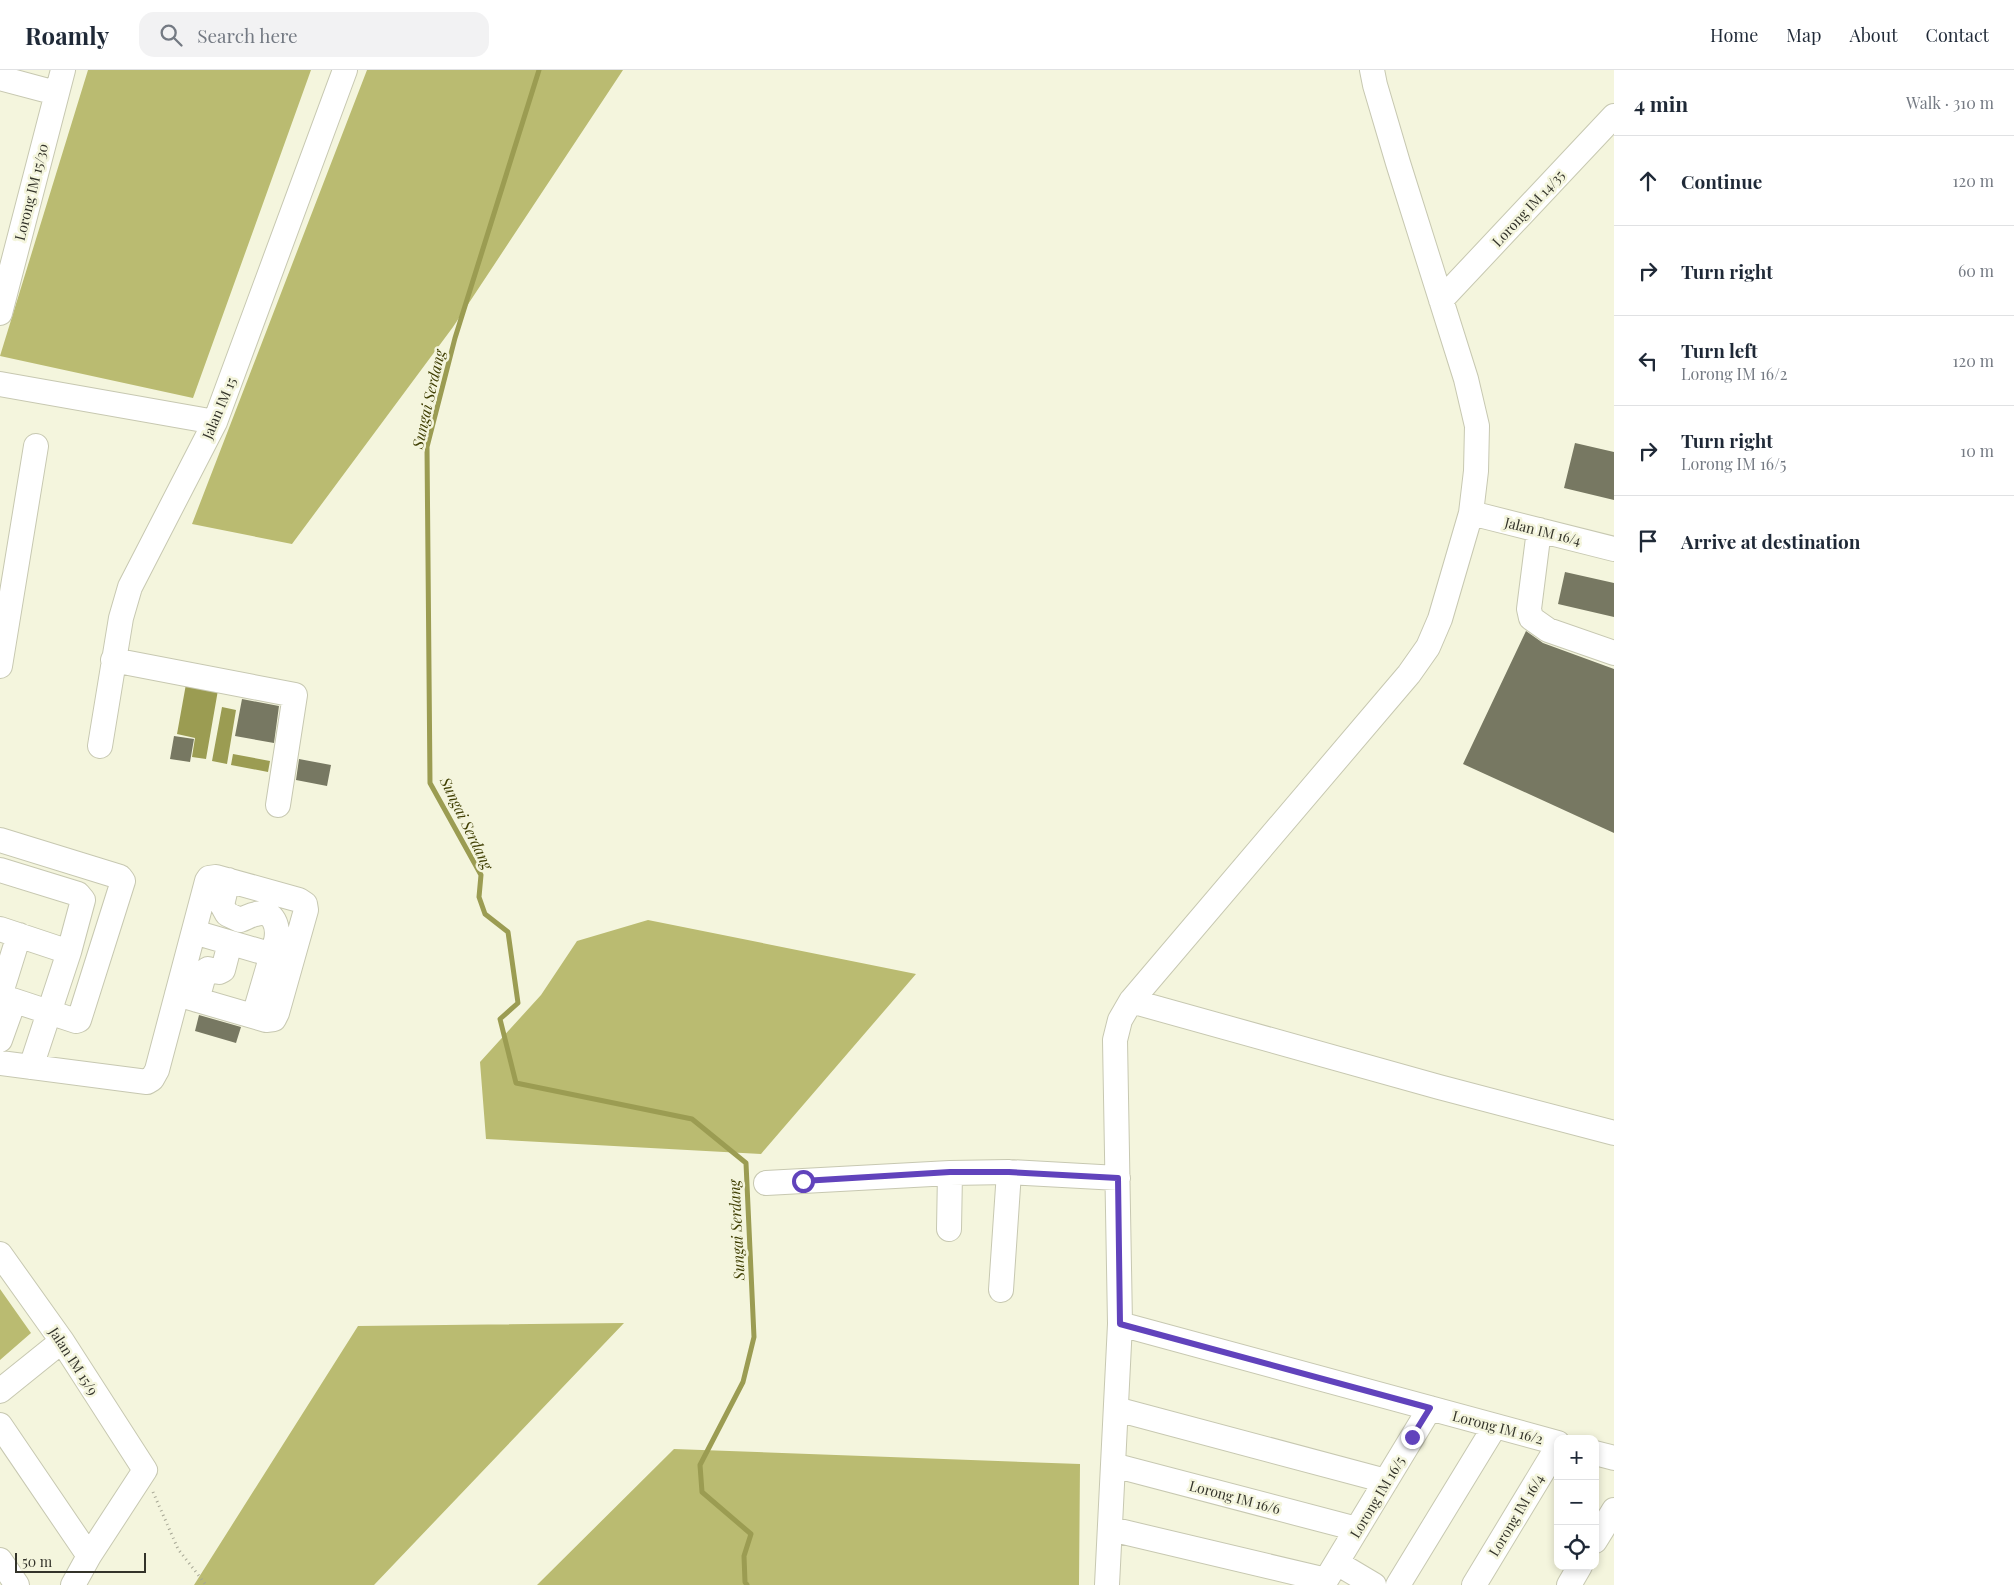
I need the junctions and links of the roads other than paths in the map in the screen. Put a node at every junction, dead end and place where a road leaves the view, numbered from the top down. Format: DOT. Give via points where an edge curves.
graph roads {
  1 [pos="63,70"];
  2 [pos="345,70"];
  3 [pos="1372,70"];
  4 [pos="0,78"];
  5 [pos="56,93"];
  6 [pos="1614,116"];
  7 [pos="1441,300"];
  8 [pos="0,313"];
  9 [pos="0,384"];
  10 [pos="215,422"];
  11 [pos="36,446"];
  12 [pos="1471,512"];
  13 [pos="1539,530"];
  14 [pos="1614,549"];
  15 [pos="1614,653"];
  16 [pos="113,660"];
  17 [pos="0,666"];
  18 [pos="100,746"];
  19 [pos="278,806"];
  20 [pos="0,840"];
  21 [pos="0,870"];
  22 [pos="228,880"];
  23 [pos="9,932"];
  24 [pos="194,932"];
  25 [pos="230,942"];
  26 [pos="69,952"];
  27 [pos="282,958"];
  28 [pos="187,997"];
  29 [pos="5,998"];
  30 [pos="1131,1001"];
  31 [pos="51,1013"];
  32 [pos="254,1016"];
  33 [pos="0,1040"];
  34 [pos="0,1063"];
  35 [pos="31,1067"];
  36 [pos="1614,1133"];
  37 [pos="950,1172"];
  38 [pos="1009,1172"];
  39 [pos="1118,1178"];
  40 [pos="766,1183"];
  41 [pos="949,1229"];
  42 [pos="0,1254"];
  43 [pos="1001,1290"];
  44 [pos="1120,1324"];
  45 [pos="62,1341"];
  46 [pos="0,1391"];
  47 [pos="1430,1408"];
  48 [pos="1116,1409"];
  49 [pos="0,1425"];
  50 [pos="1495,1426"];
  51 [pos="1554,1443"];
  52 [pos="1554,1451"];
  53 [pos="1599,1454"];
  54 [pos="1614,1458"];
  55 [pos="1113,1465"];
  56 [pos="1386,1481"];
  57 [pos="1614,1510"];
  58 [pos="1111,1529"];
  59 [pos="1357,1529"];
  60 [pos="1599,1534"];
  61 [pos="89,1556"];
  62 [pos="0,1560"];
  63 [pos="1577,1570"];
  64 [pos="1329,1576"];
  65 [pos="17,1585"];
  66 [pos="73,1585"];
  67 [pos="1107,1585"];
  68 [pos="1374,1585"];
  69 [pos="1398,1585"];
  70 [pos="1474,1585"];
  71 [pos="1568,1585"];
  1 -- 5 [label="street, Lorong IM 15/30"];
  2 -- 10 [label="street, Jalan IM 15"];
  3 -- 7 [label="street"];
  4 -- 5 [label="street"];
  5 -- 8 [label="street, Lorong IM 15/30"];
  6 -- 7 [label="street, Lorong IM 14/35"];
  7 -- 12 [label="street" via="1477,426"];
  9 -- 10 [label="street"];
  10 -- 16 [label="street, Jalan IM 15" via="130,587"];
  11 -- 17 [label="street"];
  12 -- 13 [label="street, Jalan IM 16/4"];
  12 -- 30 [label="street" via="1440,619 1428,647 1409,674"];
  13 -- 14 [label="street, Jalan IM 16/4"];
  13 -- 15 [label="street" via="1529,609 1531,618 1548,630"];
  16 -- 18 [label="street, Jalan IM 15"];
  16 -- 19 [label="street" via="294,695"];
  20 -- 31 [label="street" via="120,877 123,881 79,1020"];
  21 -- 26 [label="street" via="80,895 83,903"];
  22 -- 24 [label="street" via="216,876 207,881"];
  22 -- 27 [label="street" via="222,905 227,914 240,920 258,913 273,919"];
  22 -- 27 [label="street" via="305,904 306,910"];
  23 -- 26 [label="street"];
  23 -- 29 [label="street"];
  24 -- 25 [label="street"];
  24 -- 28 [label="street"];
  25 -- 27 [label="street"];
  25 -- 28 [label="street" via="223,970 205,971"];
  26 -- 31 [label="street"];
  27 -- 32 [label="street" via="256,980"];
  27 -- 32 [label="street" via="276,1016 270,1020"];
  28 -- 32 [label="street"];
  28 -- 35 [label="street" via="157,1070 147,1082"];
  29 -- 31 [label="street"];
  29 -- 33 [label="street"];
  30 -- 36 [label="street"];
  30 -- 39 [label="street" via="1120,1020 1115,1040"];
  31 -- 35 [label="street"];
  34 -- 35 [label="street"];
  37 -- 38 [label="street"];
  37 -- 40 [label="street"];
  37 -- 41 [label="street"];
  38 -- 39 [label="street"];
  38 -- 43 [label="street"];
  39 -- 44 [label="street"];
  42 -- 45 [label="street, Jalan IM 15/9"];
  44 -- 47 [label="street, Lorong IM 16/2"];
  44 -- 48 [label="street"];
  45 -- 46 [label="street"];
  45 -- 61 [label="street, Jalan IM 15/9" via="145,1470"];
  47 -- 50 [label="street, Lorong IM 16/2"];
  47 -- 56 [label="street, Lorong IM 16/5"];
  48 -- 55 [label="street"];
  48 -- 56 [label="street"];
  49 -- 61 [label="street"];
  50 -- 51 [label="street, Lorong IM 16/2"];
  50 -- 69 [label="street"];
  52 -- 70 [label="street, Lorong IM 16/4"];
  53 -- 54 [label="street"];
  55 -- 58 [label="street"];
  55 -- 59 [label="street, Lorong IM 16/6"];
  56 -- 59 [label="street, Lorong IM 16/5"];
  57 -- 60 [label="street"];
  58 -- 64 [label="street"];
  58 -- 67 [label="street"];
  59 -- 64 [label="street, Lorong IM 16/5"];
  61 -- 66 [label="street"];
  62 -- 65 [label="street"];
  63 -- 71 [label="street"];
  64 -- 68 [label="street"];
}
